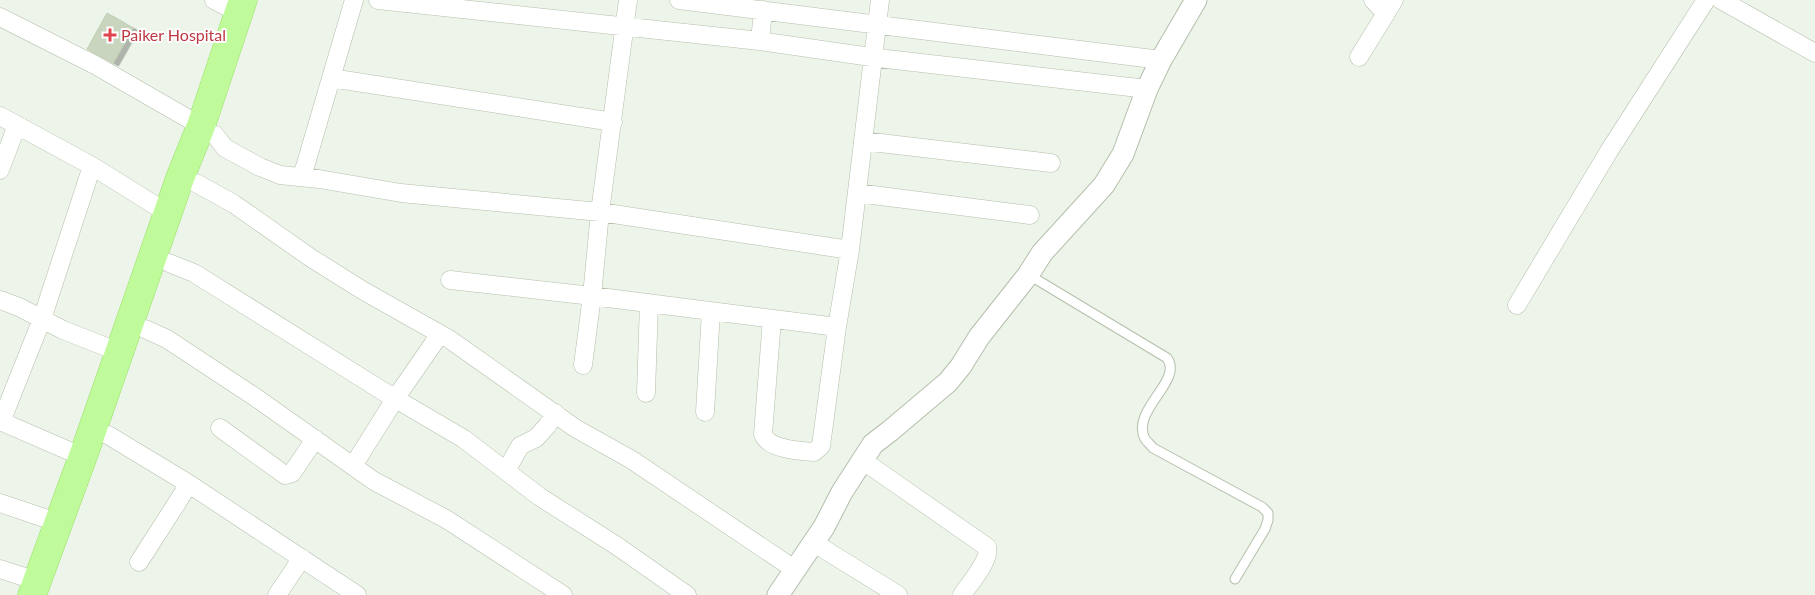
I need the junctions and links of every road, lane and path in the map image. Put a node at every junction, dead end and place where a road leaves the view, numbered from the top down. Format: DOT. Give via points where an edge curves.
graph roads {
  1 [pos="214,0"];
  2 [pos="354,0"];
  3 [pos="378,0"];
  4 [pos="628,0"];
  5 [pos="679,0"];
  6 [pos="880,0"];
  7 [pos="1196,0"];
  8 [pos="1373,0"];
  9 [pos="1706,0"];
  10 [pos="1721,0"];
  11 [pos="248,4"];
  12 [pos="462,5"];
  13 [pos="503,7"];
  14 [pos="1390,7"];
  15 [pos="763,10"];
  16 [pos="0,17"];
  17 [pos="877,24"];
  18 [pos="626,26"];
  19 [pos="760,41"];
  20 [pos="1815,53"];
  21 [pos="873,57"];
  22 [pos="1359,57"];
  23 [pos="1161,60"];
  24 [pos="331,78"];
  25 [pos="1147,89"];
  26 [pos="0,116"];
  27 [pos="613,122"];
  28 [pos="17,125"];
  29 [pos="208,130"];
  30 [pos="863,141"];
  31 [pos="1051,163"];
  32 [pos="92,166"];
  33 [pos="0,170"];
  34 [pos="302,177"];
  35 [pos="196,183"];
  36 [pos="857,193"];
  37 [pos="600,212"];
  38 [pos="169,214"];
  39 [pos="1030,215"];
  40 [pos="850,250"];
  41 [pos="169,263"];
  42 [pos="1028,274"];
  43 [pos="450,280"];
  44 [pos="592,296"];
  45 [pos="0,300"];
  46 [pos="649,303"];
  47 [pos="1517,305"];
  48 [pos="711,311"];
  49 [pos="42,319"];
  50 [pos="772,319"];
  51 [pos="837,327"];
  52 [pos="145,329"];
  53 [pos="440,334"];
  54 [pos="119,352"];
  55 [pos="583,364"];
  56 [pos="646,393"];
  57 [pos="395,398"];
  58 [pos="705,412"];
  59 [pos="556,413"];
  60 [pos="0,422"];
  61 [pos="220,428"];
  62 [pos="108,435"];
  63 [pos="315,440"];
  64 [pos="82,457"];
  65 [pos="862,460"];
  66 [pos="353,466"];
  67 [pos="506,471"];
  68 [pos="190,484"];
  69 [pos="0,503"];
  70 [pos="59,523"];
  71 [pos="814,543"];
  72 [pos="302,558"];
  73 [pos="139,562"];
  74 [pos="794,569"];
  75 [pos="0,570"];
  76 [pos="1235,579"];
  77 [pos="40,590"];
  78 [pos="277,595"];
  79 [pos="357,595"];
  80 [pos="563,595"];
  81 [pos="687,595"];
  82 [pos="778,595"];
  83 [pos="898,595"];
  84 [pos="962,595"];
  1 -- 11 [label="street"];
  2 -- 24 [label="street"];
  3 -- 12 [label="street"];
  4 -- 18 [label="street"];
  5 -- 15 [label="street"];
  6 -- 17 [label="street"];
  7 -- 23 [label="street"];
  8 -- 14 [label="street"];
  9 -- 47 [label="street" via="1609,151"];
  10 -- 20 [label="street"];
  11 -- 29 [label="main road"];
  12 -- 13 [label="street"];
  13 -- 18 [label="street"];
  14 -- 22 [label="street"];
  15 -- 17 [label="street"];
  15 -- 19 [label="street"];
  16 -- 29 [label="street" via="95,65"];
  17 -- 21 [label="street"];
  17 -- 23 [label="street"];
  18 -- 19 [label="street"];
  18 -- 27 [label="street"];
  19 -- 21 [label="street"];
  21 -- 25 [label="street"];
  21 -- 30 [label="street"];
  23 -- 25 [label="street"];
  24 -- 27 [label="street"];
  24 -- 34 [label="street"];
  25 -- 42 [label="street" via="1123,154 1104,185 1042,252"];
  26 -- 28 [label="street"];
  27 -- 37 [label="street"];
  28 -- 32 [label="street"];
  28 -- 33 [label="street"];
  29 -- 34 [label="street" via="225,148 260,167 280,175"];
  29 -- 35 [label="main road"];
  29 -- 38 [label="main road" via="180,178"];
  30 -- 31 [label="street"];
  30 -- 36 [label="street"];
  32 -- 38 [label="street"];
  32 -- 49 [label="street"];
  34 -- 37 [label="street" via="400,193"];
  35 -- 41 [label="main road"];
  35 -- 53 [label="street" via="234,204 362,290"];
  36 -- 39 [label="street"];
  36 -- 40 [label="street"];
  37 -- 40 [label="street"];
  37 -- 44 [label="street"];
  38 -- 54 [label="main road"];
  40 -- 51 [label="street"];
  41 -- 52 [label="main road"];
  41 -- 57 [label="street" via="194,272"];
  42 -- 65 [label="street" via="948,382 873,444"];
  42 -- 76 [label="lane" via="1170,362 1168,378 1146,413 1145,439 1153,448 1268,513 1265,529"];
  43 -- 44 [label="street"];
  44 -- 46 [label="street"];
  44 -- 55 [label="street"];
  45 -- 49 [label="street"];
  46 -- 48 [label="street"];
  46 -- 56 [label="street"];
  48 -- 50 [label="street"];
  48 -- 58 [label="street"];
  49 -- 54 [label="street"];
  49 -- 60 [label="street"];
  50 -- 51 [label="street"];
  50 -- 51 [label="street" via="763,434 765,440 774,446 807,452 814,452 821,446"];
  52 -- 62 [label="main road"];
  52 -- 63 [label="street" via="167,339 256,397"];
  53 -- 57 [label="street"];
  53 -- 59 [label="street"];
  54 -- 64 [label="main road"];
  57 -- 66 [label="street"];
  57 -- 67 [label="street" via="464,439"];
  59 -- 67 [label="street" via="536,438 520,446"];
  59 -- 74 [label="street" via="574,428 632,460"];
  60 -- 64 [label="street"];
  61 -- 63 [label="street" via="285,475 292,473"];
  62 -- 68 [label="street"];
  62 -- 77 [label="main road"];
  63 -- 66 [label="street"];
  64 -- 70 [label="main road"];
  65 -- 71 [label="street"];
  65 -- 84 [label="street" via="987,547 986,560"];
  66 -- 80 [label="street" via="374,482 446,519"];
  67 -- 81 [label="street"];
  68 -- 72 [label="street"];
  68 -- 73 [label="street"];
  69 -- 70 [label="street"];
  70 -- 77 [label="main road"];
  71 -- 74 [label="street"];
  71 -- 83 [label="street"];
  72 -- 78 [label="street"];
  72 -- 79 [label="street"];
  74 -- 82 [label="street"];
  75 -- 77 [label="street"];
}
